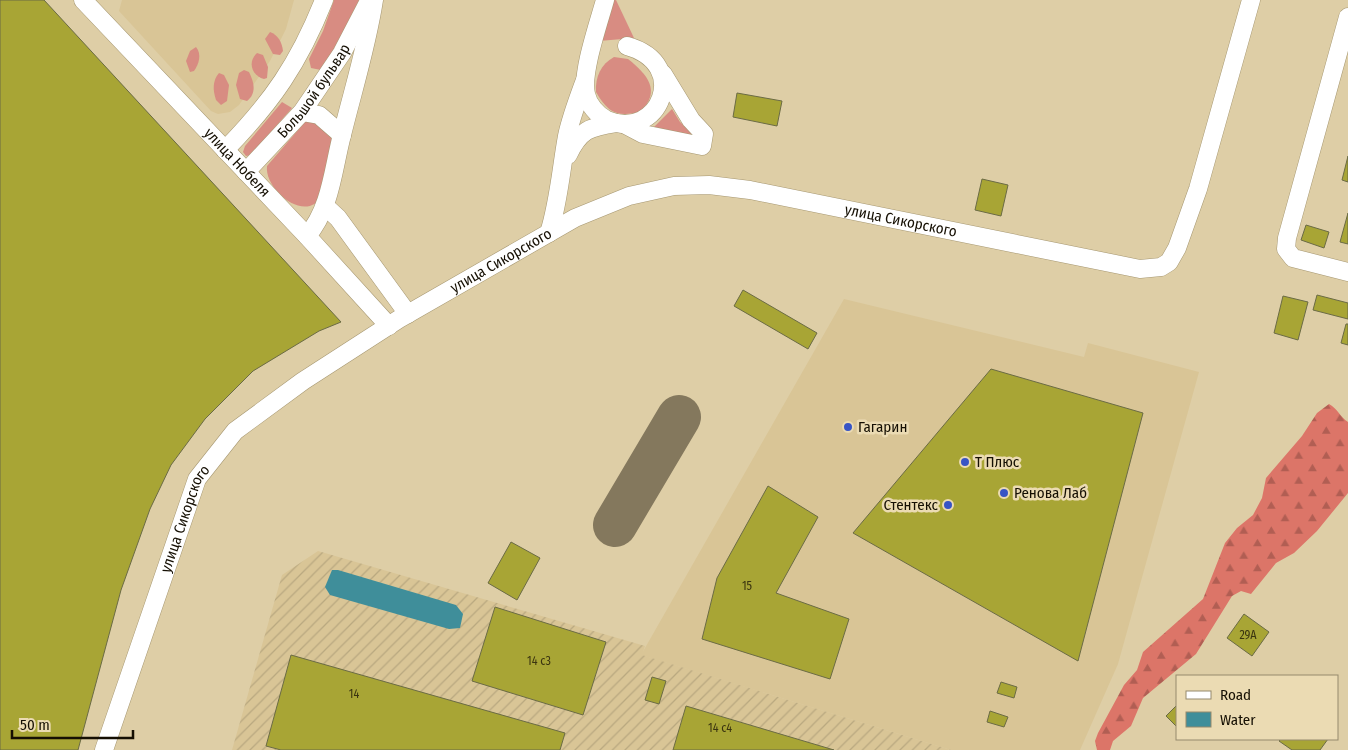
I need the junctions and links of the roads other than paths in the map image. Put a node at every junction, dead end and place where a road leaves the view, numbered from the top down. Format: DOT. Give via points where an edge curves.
graph roads {
  1 [pos="83,0"];
  2 [pos="105,0"];
  3 [pos="324,0"];
  4 [pos="370,0"];
  5 [pos="374,0"];
  6 [pos="605,0"];
  7 [pos="1251,0"];
  8 [pos="1348,17"];
  9 [pos="100,18"];
  10 [pos="627,46"];
  11 [pos="661,72"];
  12 [pos="586,79"];
  13 [pos="302,112"];
  14 [pos="620,124"];
  15 [pos="342,134"];
  16 [pos="225,150"];
  17 [pos="564,165"];
  18 [pos="246,172"];
  19 [pos="326,207"];
  20 [pos="549,233"];
  21 [pos="308,236"];
  22 [pos="1348,272"];
  23 [pos="408,314"];
  24 [pos="388,326"];
  25 [pos="104,750"];
  1 -- 9 [label="street, улица Нобеля"];
  2 -- 9 [label="street"];
  3 -- 16 [label="street, Большой бульвар" via="297,61 277,92 258,117"];
  4 -- 13 [label="street, Большой бульвар" via="342,53"];
  5 -- 15 [label="street" via="368,38"];
  6 -- 12 [label="street"];
  7 -- 20 [label="street, улица Сикорского" via="1198,189 1177,248 1169,262 1161,267 1140,269 750,190 710,185 674,186 629,196 575,218"];
  8 -- 22 [label="street" via="1286,250 1293,258"];
  9 -- 16 [label="street, улица Нобеля"];
  10 -- 11 [label="street" via="643,50"];
  11 -- 14 [label="street" via="664,87 660,102 651,114 638,122"];
  11 -- 14 [label="street" via="704,134 702,146 643,134"];
  12 -- 14 [label="street" via="586,94 592,107 602,118"];
  12 -- 17 [label="street" via="575,104"];
  13 -- 15 [label="street" via="320,115"];
  13 -- 18 [label="street, Большой бульвар"];
  14 -- 17 [label="street" via="598,126 583,132"];
  15 -- 19 [label="street"];
  16 -- 18 [label="street, улица Нобеля"];
  17 -- 20 [label="street"];
  18 -- 21 [label="street, улица Нобеля"];
  19 -- 21 [label="street"];
  19 -- 23 [label="street" via="338,218"];
  20 -- 23 [label="street, улица Сикорского"];
  21 -- 24 [label="street, улица Нобеля"];
  23 -- 24 [label="street, улица Сикорского"];
  24 -- 25 [label="street, улица Сикорского" via="303,381 235,431 197,479"];
}
